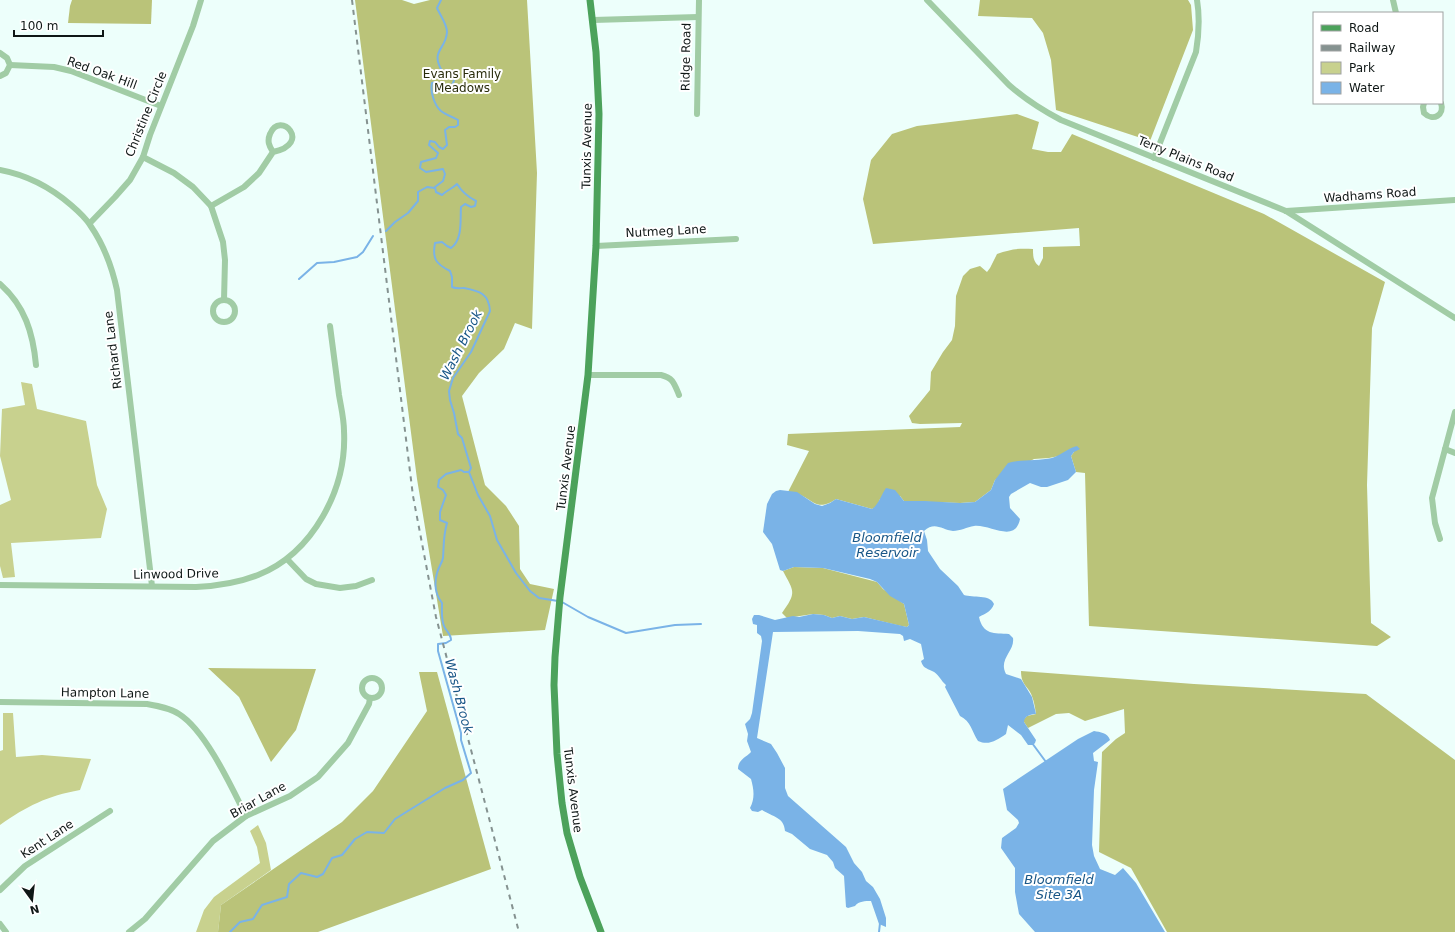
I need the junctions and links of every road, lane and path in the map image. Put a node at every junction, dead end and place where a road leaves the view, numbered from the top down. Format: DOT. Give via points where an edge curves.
graph roads {
  1 [pos="201,0"];
  2 [pos="590,0"];
  3 [pos="699,0"];
  4 [pos="927,0"];
  5 [pos="1197,0"];
  6 [pos="1393,0"];
  7 [pos="1396,12"];
  8 [pos="698,17"];
  9 [pos="593,20"];
  10 [pos="0,53"];
  11 [pos="10,65"];
  12 [pos="0,76"];
  13 [pos="1424,104"];
  14 [pos="1441,104"];
  15 [pos="161,106"];
  16 [pos="697,114"];
  17 [pos="273,152"];
  18 [pos="143,157"];
  19 [pos="1154,158"];
  20 [pos="0,170"];
  21 [pos="1455,200"];
  22 [pos="211,206"];
  23 [pos="1286,211"];
  24 [pos="90,223"];
  25 [pos="736,239"];
  26 [pos="596,246"];
  27 [pos="0,284"];
  28 [pos="224,300"];
  29 [pos="1455,318"];
  30 [pos="330,326"];
  31 [pos="36,365"];
  32 [pos="588,376"];
  33 [pos="679,395"];
  34 [pos="1455,412"];
  35 [pos="1445,449"];
  36 [pos="1455,453"];
  37 [pos="1440,539"];
  38 [pos="286,559"];
  39 [pos="372,580"];
  40 [pos="0,585"];
  41 [pos="152,586"];
  42 [pos="370,698"];
  43 [pos="0,702"];
  44 [pos="110,811"];
  45 [pos="246,816"];
  46 [pos="0,890"];
  47 [pos="0,924"];
  48 [pos="6,932"];
  49 [pos="129,932"];
  50 [pos="602,932"];
  1 -- 15 [label="street, Christine Circle"];
  2 -- 9 [label="main road, Tunxis Avenue"];
  3 -- 8 [label="street, Ridge Road"];
  4 -- 19 [label="street, Terry Plains Road" via="1029,101 1061,120"];
  5 -- 19 [label="street" via="1199,34 1196,52"];
  6 -- 7 [label="street"];
  8 -- 9 [label="street"];
  8 -- 16 [label="street, Ridge Road"];
  9 -- 26 [label="main road, Tunxis Avenue" via="599,114"];
  10 -- 11 [label="street" via="7,57"];
  11 -- 12 [label="street" via="7,72"];
  11 -- 15 [label="street, Red Oak Hill" via="71,71"];
  13 -- 14 [label="street" via="1424,113 1433,118 1441,113"];
  15 -- 18 [label="street, Christine Circle"];
  17 -- 17 [label="street" via="286,148 292,141 290,128 281,125 271,132 268,139"];
  17 -- 22 [label="street" via="259,173 244,187"];
  18 -- 22 [label="street" via="174,173 193,187"];
  18 -- 24 [label="street, Christine Circle" via="116,198"];
  19 -- 23 [label="street, Terry Plains Road"];
  20 -- 24 [label="street, Richard Lane" via="29,178 50,188"];
  21 -- 23 [label="street, Wadhams Road"];
  22 -- 28 [label="street" via="223,242"];
  23 -- 29 [label="street, Terry Plains Road"];
  24 -- 41 [label="street, Richard Lane" via="110,262 117,290"];
  25 -- 26 [label="street, Nutmeg Lane"];
  26 -- 32 [label="main road, Tunxis Avenue"];
  27 -- 31 [label="street" via="18,303 30,327"];
  30 -- 38 [label="street, Linwood Drive" via="344,431 341,473 324,517"];
  32 -- 33 [label="street" via="661,375 669,377"];
  32 -- 50 [label="main road, Tunxis Avenue" via="559,605 554,685 562,803 582,885"];
  34 -- 35 [label="street"];
  35 -- 36 [label="street"];
  35 -- 37 [label="street" via="1432,498"];
  38 -- 39 [label="street" via="306,579 316,584 340,588"];
  38 -- 41 [label="street, Linwood Drive" via="259,575 222,585"];
  40 -- 41 [label="street, Linwood Drive"];
  42 -- 45 [label="street, Briar Lane" via="348,743 318,777 290,796"];
  43 -- 45 [label="street, Hampton Lane" via="147,704 179,713 206,744"];
  44 -- 46 [label="street, Kent Lane" via="24,866"];
  45 -- 49 [label="street, Briar Lane" via="213,841 145,919"];
  47 -- 48 [label="street"];
}
